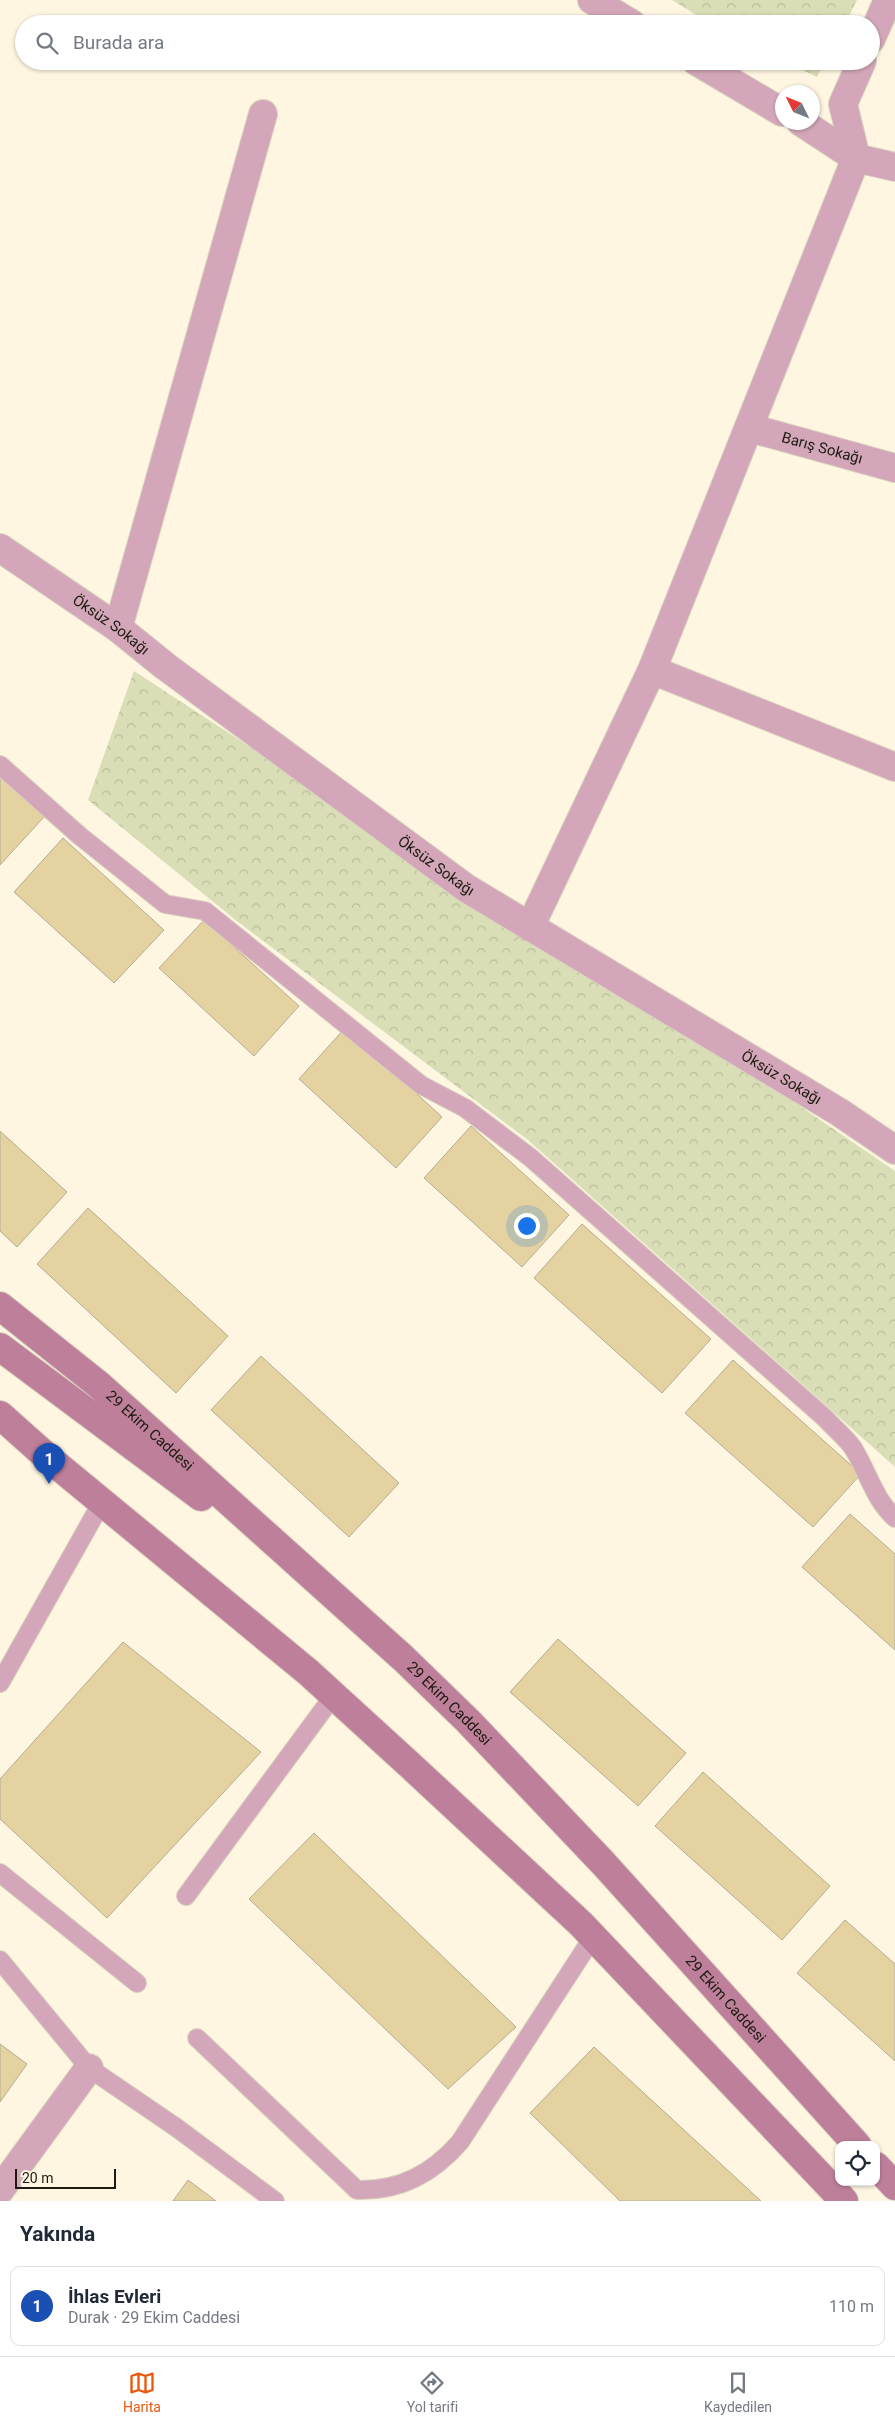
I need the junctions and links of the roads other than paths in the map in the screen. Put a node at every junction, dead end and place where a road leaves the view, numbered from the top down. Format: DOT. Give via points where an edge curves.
graph roads {
  1 [pos="592,0"];
  2 [pos="888,0"];
  3 [pos="617,15"];
  4 [pos="880,18"];
  5 [pos="711,70"];
  6 [pos="858,70"];
  7 [pos="775,108"];
  8 [pos="263,114"];
  9 [pos="813,130"];
  10 [pos="856,158"];
  11 [pos="895,167"];
  12 [pos="750,428"];
  13 [pos="895,468"];
  14 [pos="0,548"];
  15 [pos="118,628"];
  16 [pos="652,670"];
  17 [pos="0,765"];
  18 [pos="895,767"];
  19 [pos="530,927"];
  20 [pos="895,1150"];
  21 [pos="0,1306"];
  22 [pos="0,1347"];
  23 [pos="0,1415"];
  24 [pos="102,1502"];
  25 [pos="895,1518"];
  26 [pos="295,1562"];
  27 [pos="0,1683"];
  28 [pos="334,1695"];
  29 [pos="0,1873"];
  30 [pos="186,1896"];
  31 [pos="593,1937"];
  32 [pos="0,1960"];
  33 [pos="136,1983"];
  34 [pos="197,2038"];
  35 [pos="90,2068"];
  36 [pos="853,2141"];
  37 [pos="880,2170"];
  38 [pos="895,2186"];
  39 [pos="0,2190"];
  40 [pos="275,2201"];
  41 [pos="844,2201"];
  1 -- 3 [label="street"];
  2 -- 4 [label="street"];
  5 -- 7 [label="street"];
  6 -- 10 [label="street" via="843,104"];
  8 -- 15 [label="street"];
  9 -- 10 [label="street"];
  10 -- 11 [label="street"];
  10 -- 12 [label="street"];
  12 -- 13 [label="street, Barış Sokağı"];
  12 -- 16 [label="street"];
  14 -- 15 [label="street, Öksüz Sokağı"];
  15 -- 19 [label="street, Öksüz Sokağı" via="164,666 466,888"];
  16 -- 18 [label="street"];
  16 -- 19 [label="street"];
  17 -- 25 [label="lane" via="80,836 165,904 205,912 421,1085 465,1108 530,1158 826,1420 852,1447 874,1492"];
  19 -- 20 [label="street, Öksüz Sokağı" via="839,1112"];
  21 -- 26 [label="main road, 29 Ekim Caddesi" via="99,1385"];
  22 -- 26 [label="main road" via="176,1480"];
  23 -- 24 [label="main road"];
  24 -- 27 [label="lane"];
  24 -- 28 [label="main road"];
  26 -- 36 [label="main road, 29 Ekim Caddesi" via="468,1721 604,1864"];
  28 -- 30 [label="lane"];
  28 -- 31 [label="main road"];
  29 -- 33 [label="lane"];
  31 -- 34 [label="lane" via="460,2142 430,2171 394,2187 357,2190"];
  31 -- 41 [label="main road"];
  32 -- 35 [label="lane"];
  35 -- 39 [label="street"];
  35 -- 40 [label="lane"];
  37 -- 38 [label="main road"];
}
